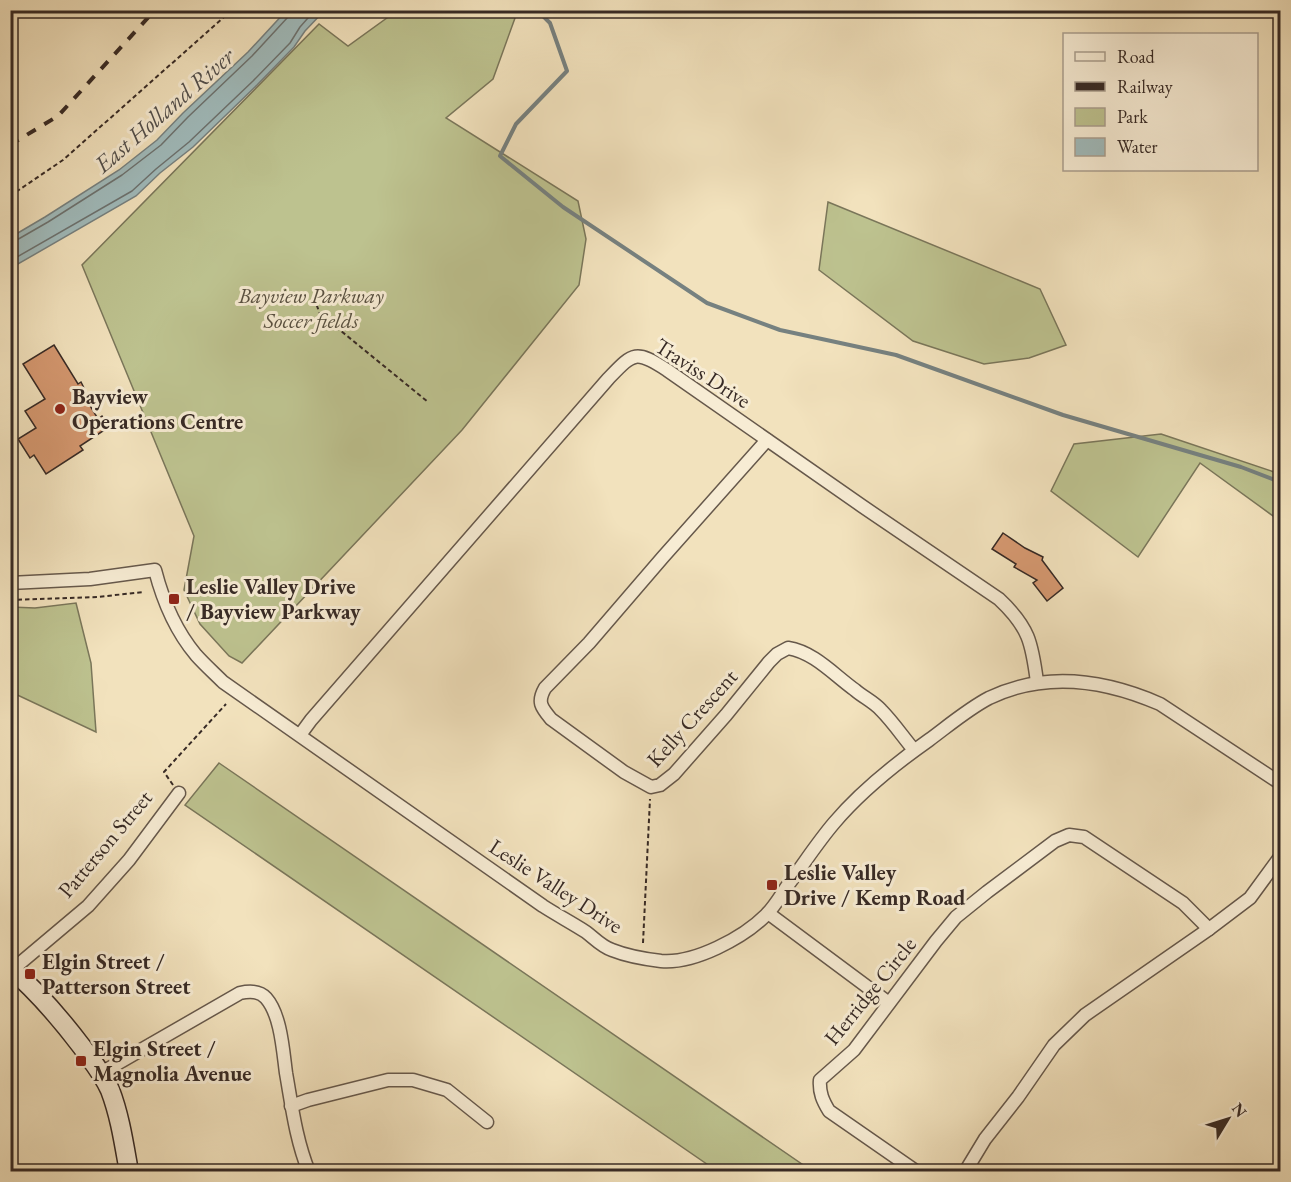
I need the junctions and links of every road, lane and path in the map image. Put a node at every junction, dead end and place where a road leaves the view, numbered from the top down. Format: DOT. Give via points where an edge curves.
graph roads {
  1 [pos="232,10"];
  2 [pos="10,196"];
  3 [pos="314,298"];
  4 [pos="428,402"];
  5 [pos="767,440"];
  6 [pos="10,583"];
  7 [pos="144,592"];
  8 [pos="10,600"];
  9 [pos="1037,682"];
  10 [pos="226,704"];
  11 [pos="300,735"];
  12 [pos="914,750"];
  13 [pos="1281,783"];
  14 [pos="651,787"];
  15 [pos="179,793"];
  16 [pos="1281,856"];
  17 [pos="768,913"];
  18 [pos="1209,929"];
  19 [pos="643,943"];
  20 [pos="11,969"];
  21 [pos="889,1003"];
  22 [pos="101,1073"];
  23 [pos="291,1106"];
  24 [pos="487,1122"];
  25 [pos="129,1172"];
  26 [pos="309,1172"];
  27 [pos="917,1172"];
  28 [pos="965,1172"];
  1 -- 2 [label="path" via="63,160"];
  3 -- 4 [label="path" via="320,314"];
  5 -- 9 [label="street, Traviss Drive" via="999,599 1023,626 1032,649"];
  5 -- 11 [label="street, Traviss Drive" via="656,363 631,357"];
  5 -- 14 [label="street, Kelly Crescent" via="541,695 540,702 550,719"];
  6 -- 11 [label="street, Leslie Valley Drive" via="90,579 155,570 167,610 196,655 223,682"];
  7 -- 8 [label="path"];
  9 -- 12 [label="street, Leslie Valley Drive" via="988,699"];
  9 -- 13 [label="street, Leslie Valley Drive" via="1098,684 1147,698"];
  10 -- 15 [label="path" via="164,772"];
  11 -- 17 [label="street, Leslie Valley Drive" via="610,950 663,961 696,957 753,926"];
  12 -- 14 [label="street, Kelly Crescent" via="879,707 821,663 788,648 769,662 674,774"];
  12 -- 17 [label="street, Leslie Valley Drive" via="857,797"];
  14 -- 19 [label="path"];
  15 -- 20 [label="street, Patterson Street" via="129,860 88,906"];
  16 -- 18 [label="street" via="1250,898"];
  17 -- 21 [label="street"];
  18 -- 21 [label="street, Herridge Circle" via="1183,903 1084,837 1069,835 1055,841 956,917"];
  18 -- 28 [label="street" via="1072,1027 1054,1045"];
  20 -- 22 [label="street" via="58,1016"];
  21 -- 27 [label="street, Herridge Circle" via="855,1050 820,1080 819,1089 829,1111"];
  22 -- 23 [label="street" via="240,993 252,991 266,998 274,1012"];
  22 -- 25 [label="street" via="110,1090"];
  23 -- 24 [label="street" via="388,1080 413,1080 447,1090"];
  23 -- 26 [label="street" via="300,1151"];
}
